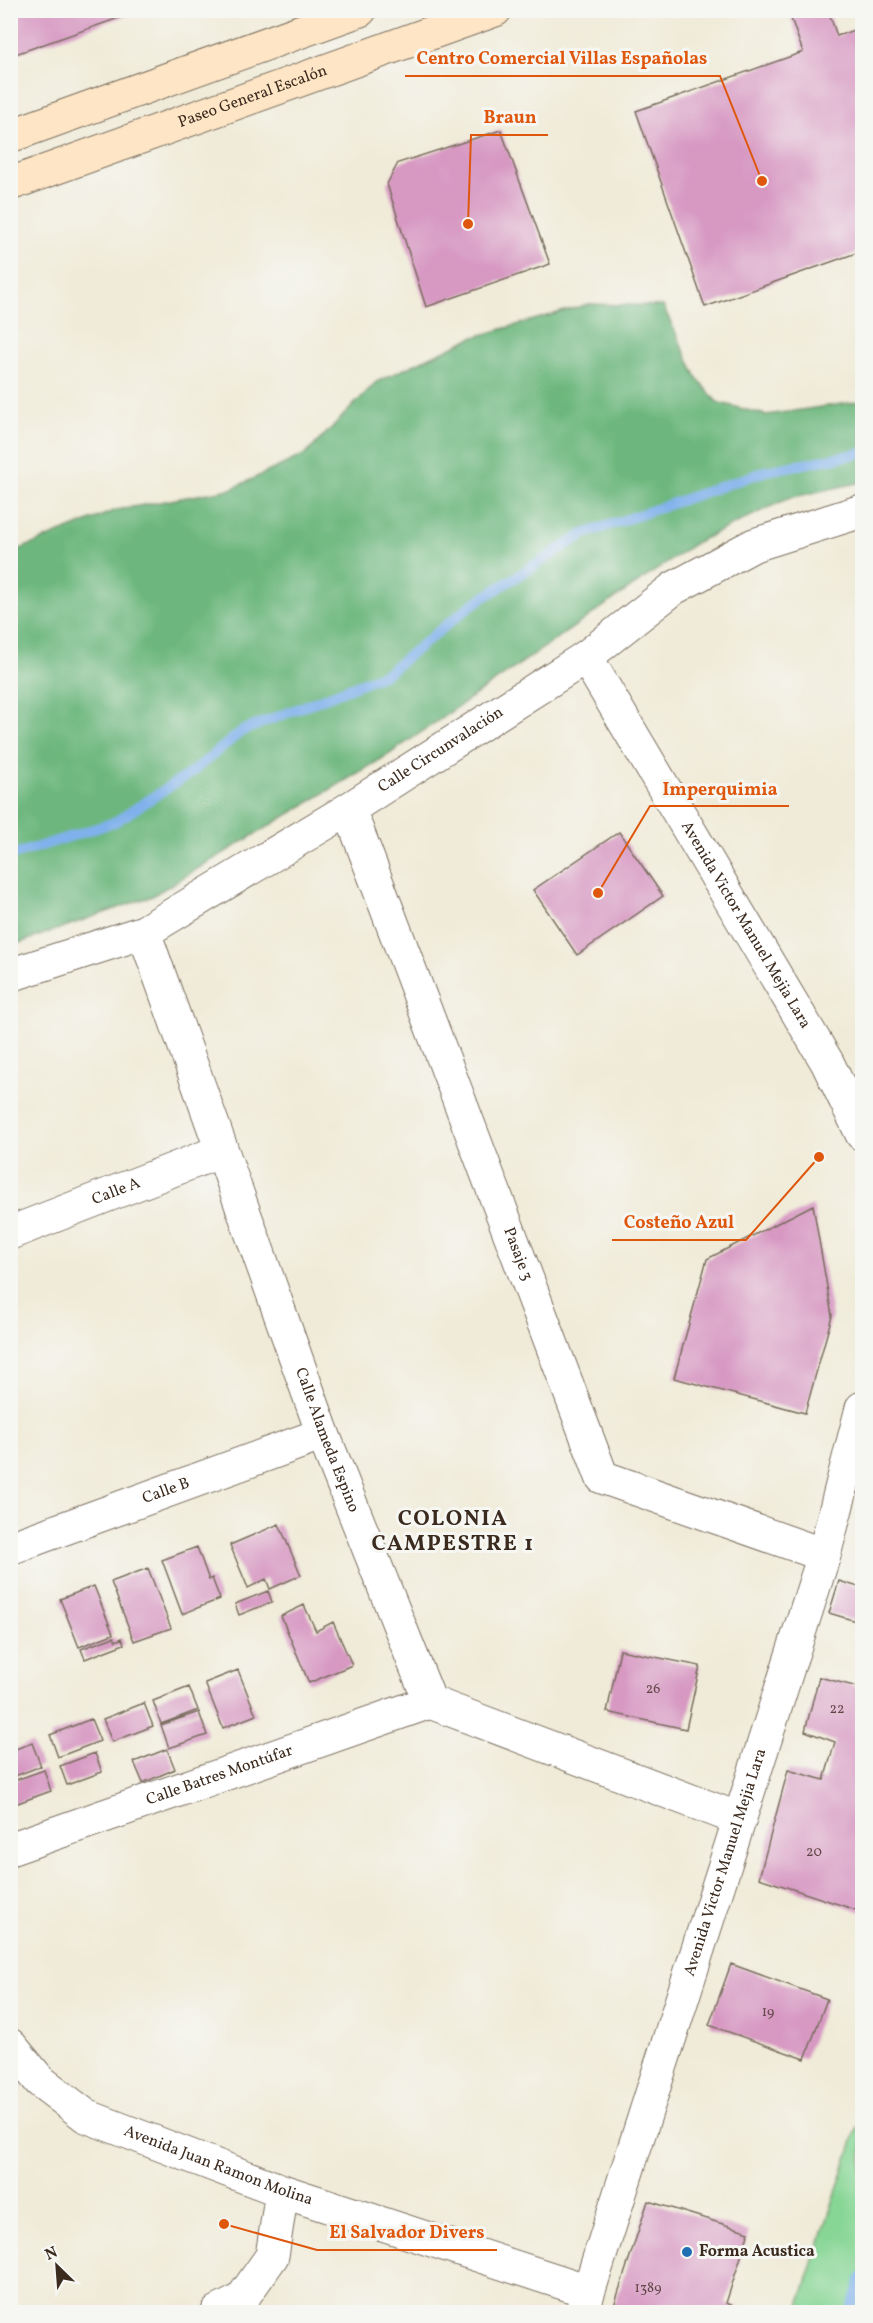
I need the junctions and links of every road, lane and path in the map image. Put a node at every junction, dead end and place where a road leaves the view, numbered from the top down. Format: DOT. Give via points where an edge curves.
graph roads {
  1 [pos="360,10"];
  2 [pos="495,10"];
  3 [pos="10,136"];
  4 [pos="10,184"];
  5 [pos="862,511"];
  6 [pos="586,657"];
  7 [pos="349,809"];
  8 [pos="144,932"];
  9 [pos="10,975"];
  10 [pos="862,1134"];
  11 [pos="221,1151"];
  12 [pos="10,1233"];
  13 [pos="862,1408"];
  14 [pos="323,1434"];
  15 [pos="10,1548"];
  16 [pos="825,1556"];
  17 [pos="430,1702"];
  18 [pos="740,1819"];
  19 [pos="10,1849"];
  20 [pos="10,2045"];
  21 [pos="282,2192"];
  22 [pos="585,2302"];
  23 [pos="218,2313"];
  1 -- 3 [label="main road"];
  2 -- 4 [label="main road, Paseo General Escalón"];
  5 -- 6 [label="street, Calle Circunvalación" via="754,544 674,588"];
  6 -- 7 [label="street, Calle Circunvalación"];
  6 -- 10 [label="street, Avenida Victor Manuel Mejia Lara" via="827,1062"];
  7 -- 8 [label="street, Calle Circunvalación"];
  7 -- 16 [label="street, Pasaje 3" via="602,1477"];
  8 -- 9 [label="street, Calle Circunvalación"];
  8 -- 11 [label="street, Calle Alameda Espino"];
  11 -- 12 [label="street, Calle A"];
  11 -- 14 [label="street, Calle Alameda Espino"];
  13 -- 16 [label="street, Avenida Victor Manuel Mejia Lara"];
  14 -- 15 [label="street, Calle B"];
  14 -- 17 [label="street, Calle Alameda Espino"];
  16 -- 18 [label="street, Avenida Victor Manuel Mejia Lara"];
  17 -- 18 [label="street"];
  17 -- 19 [label="street, Calle Batres Montúfar"];
  18 -- 22 [label="street, Avenida Victor Manuel Mejia Lara"];
  20 -- 21 [label="street, Avenida Juan Ramon Molina" via="40,2081 86,2116"];
  21 -- 22 [label="street, Avenida Juan Ramon Molina"];
  21 -- 23 [label="street" via="273,2256 241,2300"];
}
